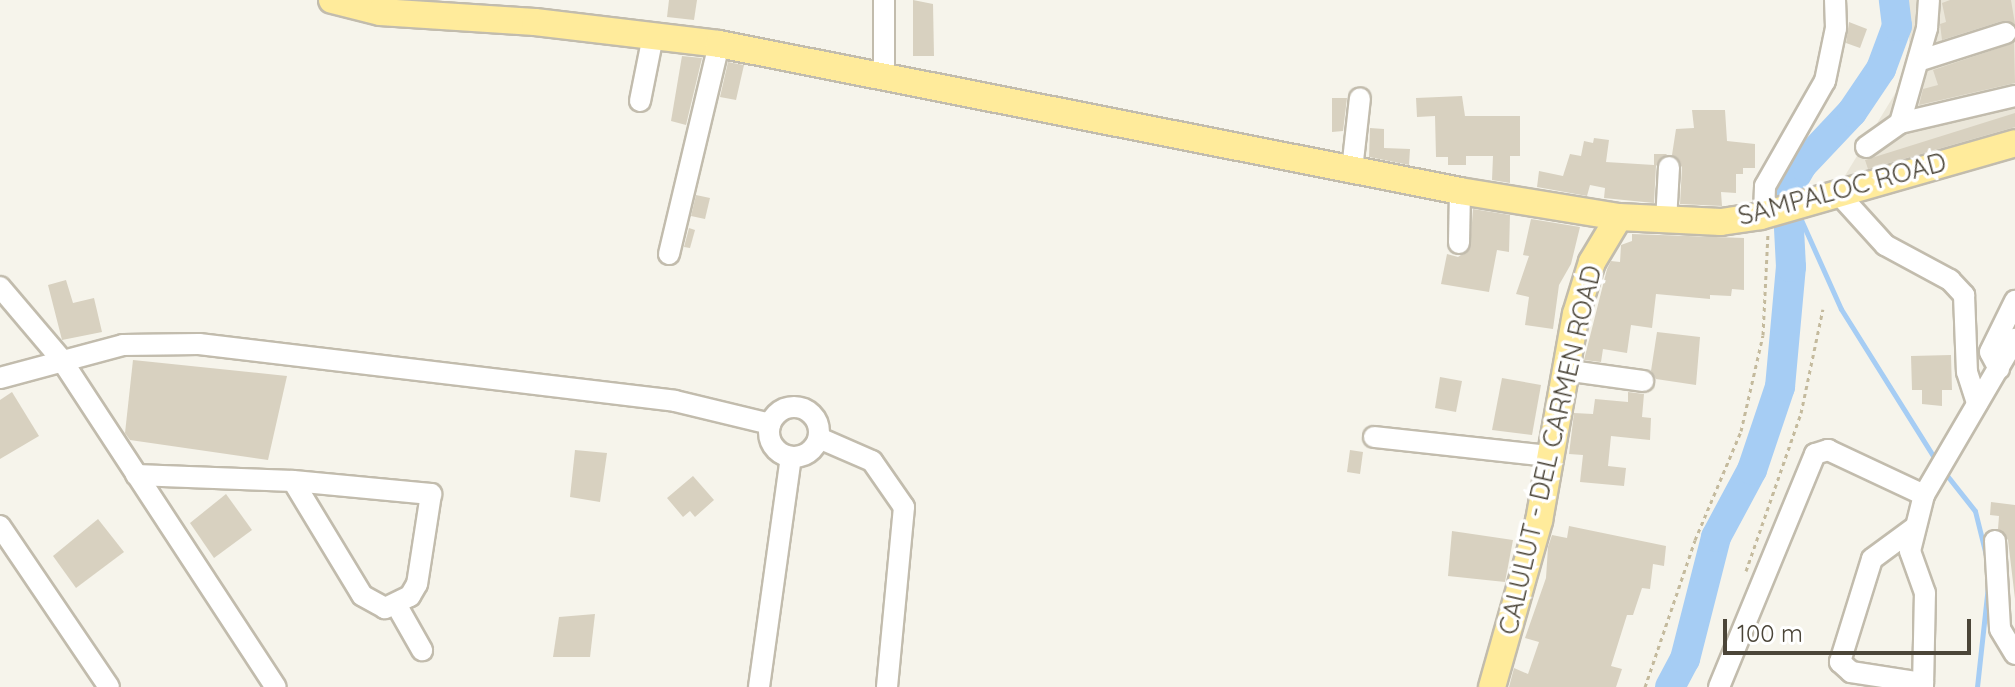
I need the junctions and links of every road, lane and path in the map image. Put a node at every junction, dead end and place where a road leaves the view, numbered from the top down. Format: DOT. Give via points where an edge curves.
graph roads {
  1 [pos="332,0"];
  2 [pos="884,0"];
  3 [pos="1835,0"];
  4 [pos="1929,0"];
  5 [pos="2006,33"];
  6 [pos="653,36"];
  7 [pos="719,44"];
  8 [pos="1918,61"];
  9 [pos="884,77"];
  10 [pos="2015,96"];
  11 [pos="1360,98"];
  12 [pos="640,101"];
  13 [pos="1900,123"];
  14 [pos="2015,143"];
  15 [pos="1866,147"];
  16 [pos="1669,167"];
  17 [pos="1352,170"];
  18 [pos="1460,191"];
  19 [pos="1837,192"];
  20 [pos="1766,215"];
  21 [pos="1619,217"];
  22 [pos="1666,221"];
  23 [pos="1459,243"];
  24 [pos="669,254"];
  25 [pos="0,287"];
  26 [pos="2015,301"];
  27 [pos="1823,309"];
  28 [pos="2015,339"];
  29 [pos="61,359"];
  30 [pos="1999,369"];
  31 [pos="1564,370"];
  32 [pos="0,378"];
  33 [pos="1643,381"];
  34 [pos="1976,405"];
  35 [pos="770,424"];
  36 [pos="1374,437"];
  37 [pos="819,438"];
  38 [pos="1550,456"];
  39 [pos="791,457"];
  40 [pos="136,475"];
  41 [pos="293,481"];
  42 [pos="1927,490"];
  43 [pos="0,526"];
  44 [pos="1914,528"];
  45 [pos="1995,541"];
  46 [pos="1744,577"];
  47 [pos="397,606"];
  48 [pos="422,650"];
  49 [pos="2015,654"];
  50 [pos="1923,685"];
  51 [pos="109,687"];
  52 [pos="276,687"];
  53 [pos="759,687"];
  54 [pos="887,687"];
  55 [pos="1492,687"];
  56 [pos="1645,687"];
  57 [pos="1719,687"];
  1 -- 6 [label="main road, SAMPALOC ROAD" via="380,12"];
  2 -- 9 [label="street"];
  3 -- 20 [label="street" via="1836,28 1825,81 1765,186"];
  4 -- 8 [label="street"];
  5 -- 8 [label="street"];
  6 -- 7 [label="main road, SAMPALOC ROAD"];
  6 -- 12 [label="street"];
  7 -- 9 [label="main road, SAMPALOC ROAD"];
  7 -- 24 [label="street"];
  8 -- 13 [label="street"];
  9 -- 17 [label="main road, SAMPALOC ROAD"];
  10 -- 13 [label="street"];
  11 -- 17 [label="street"];
  13 -- 15 [label="street"];
  14 -- 19 [label="main road, SAMPALOC ROAD"];
  16 -- 22 [label="street"];
  17 -- 18 [label="main road, SAMPALOC ROAD"];
  18 -- 21 [label="main road, SAMPALOC ROAD"];
  18 -- 23 [label="street"];
  19 -- 20 [label="main road, SAMPALOC ROAD"];
  19 -- 34 [label="street" via="1885,245 1950,280 1964,295 1967,372"];
  20 -- 22 [label="main road, SAMPALOC ROAD"];
  20 -- 56 [label="path" via="1763,335 1741,431 1695,540"];
  21 -- 22 [label="main road, SAMPALOC ROAD"];
  21 -- 31 [label="main road, CALULUT - DEL CARMEN ROAD" via="1592,262"];
  25 -- 29 [label="street"];
  26 -- 30 [label="street" via="1990,352"];
  27 -- 46 [label="path" via="1801,413"];
  28 -- 30 [label="street"];
  29 -- 32 [label="street"];
  29 -- 35 [label="street" via="123,345 199,344 675,401"];
  29 -- 40 [label="street"];
  30 -- 34 [label="street"];
  31 -- 33 [label="street"];
  31 -- 38 [label="main road, CALULUT - DEL CARMEN ROAD"];
  34 -- 42 [label="street"];
  35 -- 37 [label="street" via="788,407 801,407 819,425"];
  35 -- 39 [label="street" via="770,439"];
  36 -- 38 [label="street"];
  37 -- 39 [label="street" via="813,449"];
  37 -- 54 [label="street" via="872,461 904,507"];
  38 -- 55 [label="main road, CALULUT - DEL CARMEN ROAD" via="1539,521"];
  39 -- 53 [label="street"];
  40 -- 41 [label="street"];
  40 -- 52 [label="street"];
  41 -- 47 [label="street" via="362,595 373,605"];
  41 -- 47 [label="street" via="431,494 417,584"];
  42 -- 44 [label="street"];
  42 -- 57 [label="street" via="1828,450 1815,454"];
  43 -- 51 [label="street"];
  44 -- 50 [label="street" via="1910,551 1925,593 1928,621"];
  44 -- 50 [label="street" via="1872,559 1840,662 1851,672"];
  45 -- 49 [label="street" via="2000,629"];
  47 -- 48 [label="street"];
}
